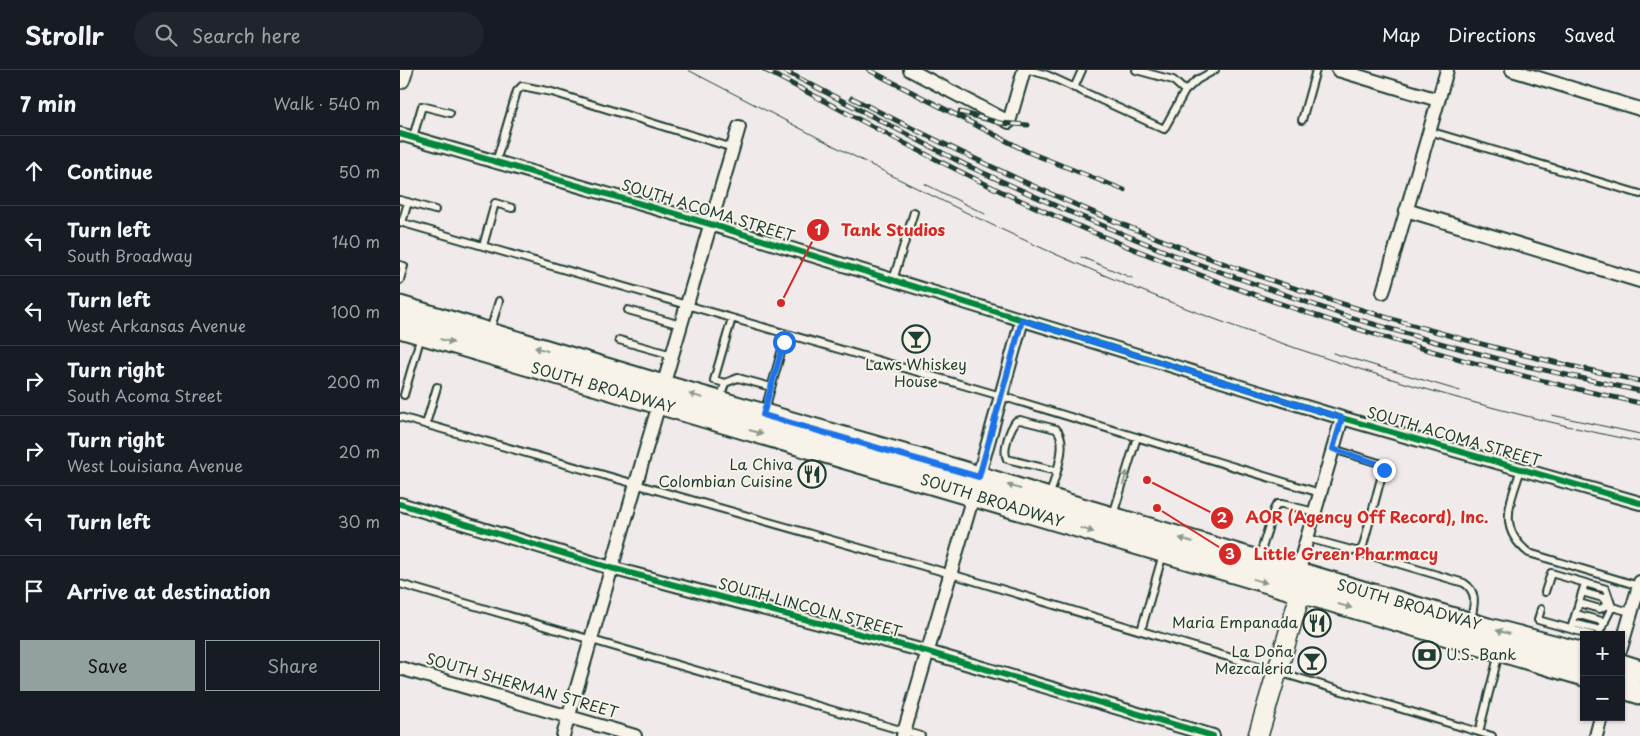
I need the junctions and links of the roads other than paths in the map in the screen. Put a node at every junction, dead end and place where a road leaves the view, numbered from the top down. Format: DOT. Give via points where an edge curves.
graph roads {
  1 [pos="403,70"];
  2 [pos="910,70"];
  3 [pos="1024,70"];
  4 [pos="1029,70"];
  5 [pos="1082,70"];
  6 [pos="1136,70"];
  7 [pos="1215,70"];
  8 [pos="1316,70"];
  9 [pos="1338,70"];
  10 [pos="1447,70"];
  11 [pos="1512,70"];
  12 [pos="400,79"];
  13 [pos="1074,88"];
  14 [pos="1185,91"];
  15 [pos="1438,100"];
  16 [pos="1640,109"];
  17 [pos="450,114"];
  18 [pos="1302,120"];
  19 [pos="739,127"];
  20 [pos="1429,131"];
  21 [pos="400,134"];
  22 [pos="413,137"];
  23 [pos="733,148"];
  24 [pos="496,162"];
  25 [pos="1640,194"];
  26 [pos="400,200"];
  27 [pos="408,202"];
  28 [pos="512,208"];
  29 [pos="434,210"];
  30 [pos="1406,210"];
  31 [pos="914,212"];
  32 [pos="401,223"];
  33 [pos="710,224"];
  34 [pos="483,246"];
  35 [pos="400,265"];
  36 [pos="400,280"];
  37 [pos="893,280"];
  38 [pos="1640,281"];
  39 [pos="1383,292"];
  40 [pos="499,301"];
  41 [pos="687,305"];
  42 [pos="400,307"];
  43 [pos="628,310"];
  44 [pos="732,318"];
  45 [pos="1022,320"];
  46 [pos="681,325"];
  47 [pos="400,327"];
  48 [pos="422,334"];
  49 [pos="489,334"];
  50 [pos="619,340"];
  51 [pos="784,342"];
  52 [pos="672,355"];
  53 [pos="437,387"];
  54 [pos="771,387"];
  55 [pos="722,393"];
  56 [pos="404,395"];
  57 [pos="661,395"];
  58 [pos="1001,396"];
  59 [pos="763,415"];
  60 [pos="400,417"];
  61 [pos="1342,418"];
  62 [pos="426,424"];
  63 [pos="1137,437"];
  64 [pos="1333,449"];
  65 [pos="1521,469"];
  66 [pos="1056,471"];
  67 [pos="636,483"];
  68 [pos="976,486"];
  69 [pos="1320,493"];
  70 [pos="1049,499"];
  71 [pos="1640,503"];
  72 [pos="400,504"];
  73 [pos="1315,512"];
  74 [pos="1112,518"];
  75 [pos="1307,538"];
  76 [pos="1164,552"];
  77 [pos="1359,552"];
  78 [pos="1258,561"];
  79 [pos="611,568"];
  80 [pos="951,574"];
  81 [pos="1299,582"];
  82 [pos="1585,582"];
  83 [pos="400,584"];
  84 [pos="1639,584"];
  85 [pos="1545,592"];
  86 [pos="1582,592"];
  87 [pos="1579,604"];
  88 [pos="1610,606"];
  89 [pos="1541,609"];
  90 [pos="1631,612"];
  91 [pos="1576,614"];
  92 [pos="1605,622"];
  93 [pos="1470,623"];
  94 [pos="1572,626"];
  95 [pos="1141,631"];
  96 [pos="1583,631"];
  97 [pos="1591,631"];
  98 [pos="1600,631"];
  99 [pos="1546,634"];
  100 [pos="1625,634"];
  101 [pos="591,640"];
  102 [pos="1500,651"];
  103 [pos="928,652"];
  104 [pos="1580,652"];
  105 [pos="1625,666"];
  106 [pos="400,668"];
  107 [pos="1277,671"];
  108 [pos="1640,671"];
  109 [pos="1580,674"];
  110 [pos="1625,688"];
  111 [pos="1640,693"];
  112 [pos="568,716"];
  113 [pos="1600,721"];
  114 [pos="1478,732"];
  115 [pos="904,734"];
  116 [pos="563,736"];
  117 [pos="635,736"];
  118 [pos="921,736"];
  119 [pos="1214,736"];
  120 [pos="1258,736"];
  121 [pos="1492,736"];
  122 [pos="1596,736"];
  1 -- 12 [label="street"];
  2 -- 3 [label="street" via="1009,122"];
  4 -- 13 [label="lane"];
  5 -- 13 [label="lane"];
  6 -- 14 [label="lane" via="1173,80"];
  7 -- 14 [label="lane"];
  8 -- 18 [label="lane"];
  9 -- 15 [label="street"];
  10 -- 15 [label="street"];
  11 -- 16 [label="street"];
  13 -- 14 [label="lane" via="1164,129"];
  15 -- 20 [label="street"];
  17 -- 22 [label="lane" via="422,106"];
  19 -- 23 [label="street"];
  20 -- 25 [label="lane"];
  20 -- 30 [label="street"];
  21 -- 22 [label="street, SOUTH ACOMA STREET"];
  22 -- 24 [label="street, SOUTH ACOMA STREET"];
  23 -- 24 [label="lane" via="552,92 522,86 517,91"];
  23 -- 33 [label="street"];
  24 -- 33 [label="street, SOUTH ACOMA STREET"];
  26 -- 27 [label="lane"];
  27 -- 29 [label="lane"];
  27 -- 32 [label="lane"];
  28 -- 34 [label="lane" via="495,203"];
  30 -- 38 [label="street"];
  30 -- 39 [label="street"];
  31 -- 37 [label="lane"];
  32 -- 34 [label="lane"];
  33 -- 37 [label="street, SOUTH ACOMA STREET"];
  33 -- 41 [label="street"];
  34 -- 41 [label="lane"];
  35 -- 36 [label="lane" via="404,266"];
  37 -- 45 [label="street, SOUTH ACOMA STREET"];
  40 -- 49 [label="lane"];
  41 -- 44 [label="lane"];
  41 -- 46 [label="street"];
  42 -- 49 [label="main road, SOUTH BROADWAY"];
  43 -- 46 [label="lane"];
  44 -- 55 [label="lane" via="714,380"];
  44 -- 58 [label="lane"];
  45 -- 58 [label="street"];
  45 -- 61 [label="street, SOUTH ACOMA STREET"];
  46 -- 52 [label="street"];
  47 -- 48 [label="main road, SOUTH BROADWAY"];
  48 -- 56 [label="lane"];
  48 -- 57 [label="main road, SOUTH BROADWAY, one-way"];
  57 -- 49 [label="main road, SOUTH BROADWAY, one-way"];
  50 -- 52 [label="lane"];
  51 -- 54 [label="lane"];
  52 -- 57 [label="street"];
  53 -- 62 [label="lane"];
  54 -- 55 [label="lane" via="738,378"];
  54 -- 59 [label="lane"];
  55 -- 57 [label="main road, SOUTH BROADWAY, one-way"];
  55 -- 59 [label="main road, SOUTH BROADWAY"];
  57 -- 67 [label="street"];
  57 -- 68 [label="main road, SOUTH BROADWAY, one-way"];
  58 -- 63 [label="lane"];
  58 -- 68 [label="street"];
  59 -- 68 [label="main road, SOUTH BROADWAY"];
  60 -- 62 [label="lane"];
  61 -- 64 [label="street"];
  61 -- 65 [label="street, SOUTH ACOMA STREET"];
  62 -- 67 [label="lane"];
  63 -- 69 [label="lane"];
  74 -- 63 [label="lane, one-way"];
  64 -- 69 [label="street"];
  64 -- 77 [label="lane" via="1384,467"];
  65 -- 71 [label="street, SOUTH ACOMA STREET"];
  65 -- 84 [label="lane" via="1508,512 1508,526 1521,547 1528,553"];
  66 -- 66 [label="lane" via="1062,448 1060,433 1056,429 1016,421 1005,453 1007,459"];
  66 -- 70 [label="lane"];
  67 -- 79 [label="street"];
  67 -- 80 [label="lane"];
  70 -- 68 [label="main road, SOUTH BROADWAY, one-way"];
  68 -- 76 [label="main road, SOUTH BROADWAY, one-way"];
  68 -- 80 [label="street"];
  69 -- 73 [label="street"];
  70 -- 74 [label="main road, SOUTH BROADWAY"];
  72 -- 79 [label="street, SOUTH LINCOLN STREET"];
  73 -- 75 [label="street"];
  73 -- 78 [label="lane" via="1277,504"];
  78 -- 74 [label="main road, SOUTH BROADWAY, one-way"];
  75 -- 77 [label="lane"];
  75 -- 81 [label="street"];
  76 -- 81 [label="main road, SOUTH BROADWAY, one-way"];
  76 -- 95 [label="lane"];
  77 -- 93 [label="lane" via="1464,583 1474,596"];
  78 -- 81 [label="main road, SOUTH BROADWAY"];
  79 -- 101 [label="street"];
  79 -- 103 [label="street, SOUTH LINCOLN STREET"];
  80 -- 95 [label="lane"];
  80 -- 103 [label="street"];
  81 -- 93 [label="main road, SOUTH BROADWAY"];
  81 -- 102 [label="main road, SOUTH BROADWAY, one-way"];
  81 -- 107 [label="street" via="1296,605"];
  82 -- 85 [label="lane" via="1551,573"];
  82 -- 86 [label="lane"];
  82 -- 88 [label="lane" via="1606,589"];
  83 -- 101 [label="lane"];
  84 -- 90 [label="street"];
  86 -- 87 [label="lane"];
  86 -- 88 [label="lane" via="1603,598"];
  87 -- 88 [label="lane" via="1600,609"];
  87 -- 91 [label="lane"];
  88 -- 90 [label="lane"];
  88 -- 92 [label="lane"];
  89 -- 99 [label="lane" via="1538,620"];
  90 -- 100 [label="street"];
  91 -- 92 [label="lane"];
  91 -- 94 [label="lane"];
  92 -- 98 [label="lane"];
  99 -- 93 [label="main road, SOUTH BROADWAY, one-way"];
  94 -- 96 [label="lane"];
  94 -- 97 [label="lane"];
  94 -- 99 [label="lane"];
  95 -- 107 [label="lane"];
  99 -- 104 [label="main road, SOUTH BROADWAY"];
  101 -- 112 [label="street"];
  101 -- 115 [label="lane"];
  102 -- 109 [label="main road, SOUTH BROADWAY"];
  102 -- 114 [label="lane"];
  103 -- 115 [label="street"];
  103 -- 119 [label="street, SOUTH LINCOLN STREET"];
  105 -- 108 [label="main road"];
  106 -- 112 [label="street, SOUTH SHERMAN STREET"];
  107 -- 114 [label="lane"];
  107 -- 120 [label="street"];
  110 -- 111 [label="main road"];
  112 -- 116 [label="street"];
  112 -- 117 [label="street, SOUTH SHERMAN STREET"];
  113 -- 122 [label="street"];
  114 -- 121 [label="lane"];
  115 -- 118 [label="lane"];
}
